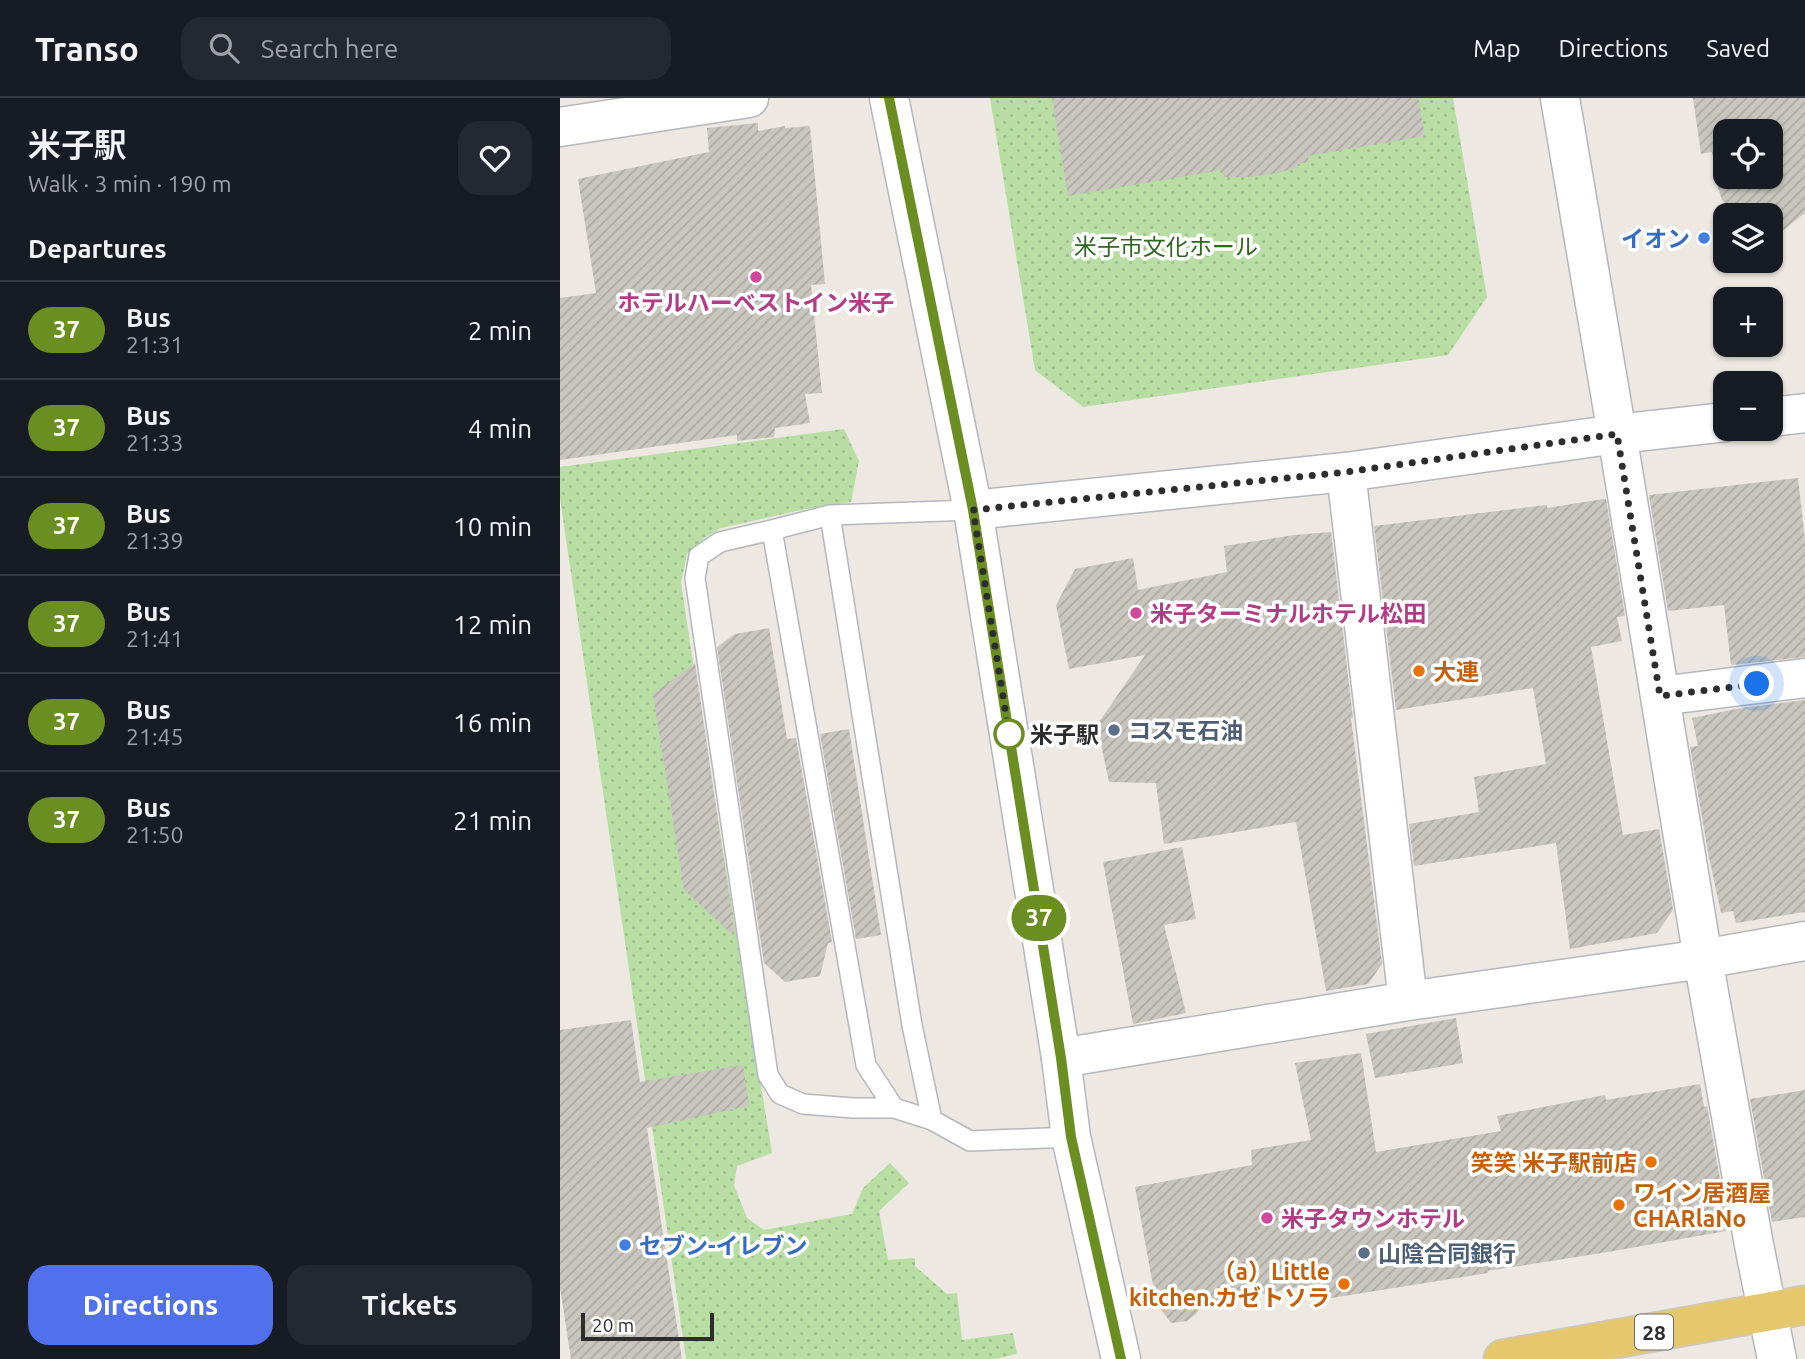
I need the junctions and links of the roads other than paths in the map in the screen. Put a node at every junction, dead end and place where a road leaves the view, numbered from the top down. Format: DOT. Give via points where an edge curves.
graph roads {
  1 [pos="749,98"];
  2 [pos="889,98"];
  3 [pos="1560,98"];
  4 [pos="560,127"];
  5 [pos="1805,413"];
  6 [pos="1783,416"];
  7 [pos="1713,423"];
  8 [pos="1617,434"];
  9 [pos="1346,472"];
  10 [pos="973,510"];
  11 [pos="830,514"];
  12 [pos="772,530"];
  13 [pos="1805,678"];
  14 [pos="1660,696"];
  15 [pos="1805,941"];
  16 [pos="1703,959"];
  17 [pos="1408,1001"];
  18 [pos="1061,1058"];
  19 [pos="894,1108"];
  20 [pos="932,1120"];
  21 [pos="1071,1137"];
  22 [pos="1805,1305"];
  23 [pos="1768,1311"];
  24 [pos="1121,1359"];
  25 [pos="1503,1359"];
  26 [pos="1777,1359"];
  1 -- 4 [label="street"];
  2 -- 10 [label="street"];
  3 -- 8 [label="street"];
  5 -- 6 [label="street"];
  7 -- 8 [label="street"];
  8 -- 9 [label="street"];
  8 -- 14 [label="street"];
  9 -- 10 [label="street"];
  9 -- 17 [label="street"];
  10 -- 11 [label="lane"];
  10 -- 18 [label="street"];
  11 -- 12 [label="lane"];
  11 -- 20 [label="lane" via="912,1025"];
  12 -- 19 [label="lane" via="866,1065"];
  12 -- 19 [label="lane" via="720,541 699,556 695,578 768,1075 780,1094 803,1104"];
  13 -- 14 [label="street"];
  14 -- 16 [label="street"];
  15 -- 16 [label="street"];
  16 -- 17 [label="street"];
  16 -- 23 [label="street"];
  17 -- 18 [label="street"];
  18 -- 21 [label="street"];
  19 -- 20 [label="lane"];
  20 -- 21 [label="lane" via="970,1141"];
  21 -- 24 [label="street"];
  22 -- 23 [label="main road, 28"];
  23 -- 25 [label="main road, 28"];
  23 -- 26 [label="street"];
}
